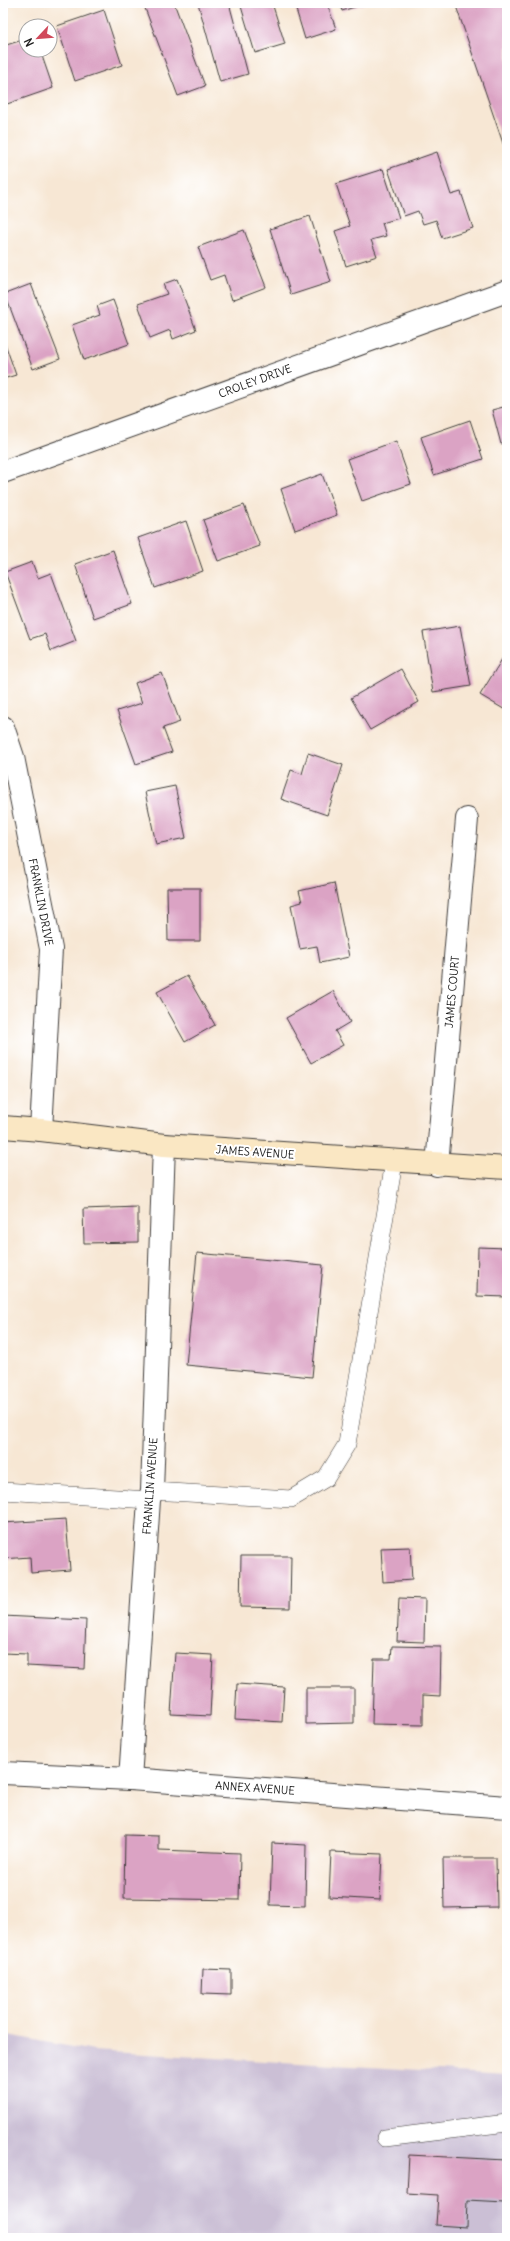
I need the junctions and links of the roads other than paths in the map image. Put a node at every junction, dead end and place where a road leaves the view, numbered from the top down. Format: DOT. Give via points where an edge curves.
graph roads {
  1 [pos="507,291"];
  2 [pos="3,472"];
  3 [pos="3,726"];
  4 [pos="467,819"];
  5 [pos="3,1127"];
  6 [pos="41,1130"];
  7 [pos="164,1145"];
  8 [pos="394,1162"];
  9 [pos="437,1165"];
  10 [pos="507,1168"];
  11 [pos="3,1491"];
  12 [pos="150,1496"];
  13 [pos="3,1772"];
  14 [pos="130,1779"];
  15 [pos="507,1807"];
  16 [pos="507,2123"];
  17 [pos="385,2138"];
  1 -- 2 [label="street, CROLEY DRIVE"];
  3 -- 6 [label="street, FRANKLIN DRIVE" via="13,758 51,949"];
  4 -- 9 [label="street, JAMES COURT"];
  5 -- 6 [label="street, JAMES AVENUE"];
  6 -- 7 [label="street, JAMES AVENUE"];
  7 -- 8 [label="street, JAMES AVENUE"];
  7 -- 12 [label="street, FRANKLIN AVENUE"];
  8 -- 9 [label="street, JAMES AVENUE"];
  8 -- 12 [label="lane" via="347,1444 326,1478 291,1498"];
  9 -- 10 [label="street, JAMES AVENUE"];
  11 -- 12 [label="lane"];
  12 -- 14 [label="street, FRANKLIN AVENUE"];
  13 -- 14 [label="street, ANNEX AVENUE"];
  14 -- 15 [label="street, ANNEX AVENUE"];
  16 -- 17 [label="lane"];
}
